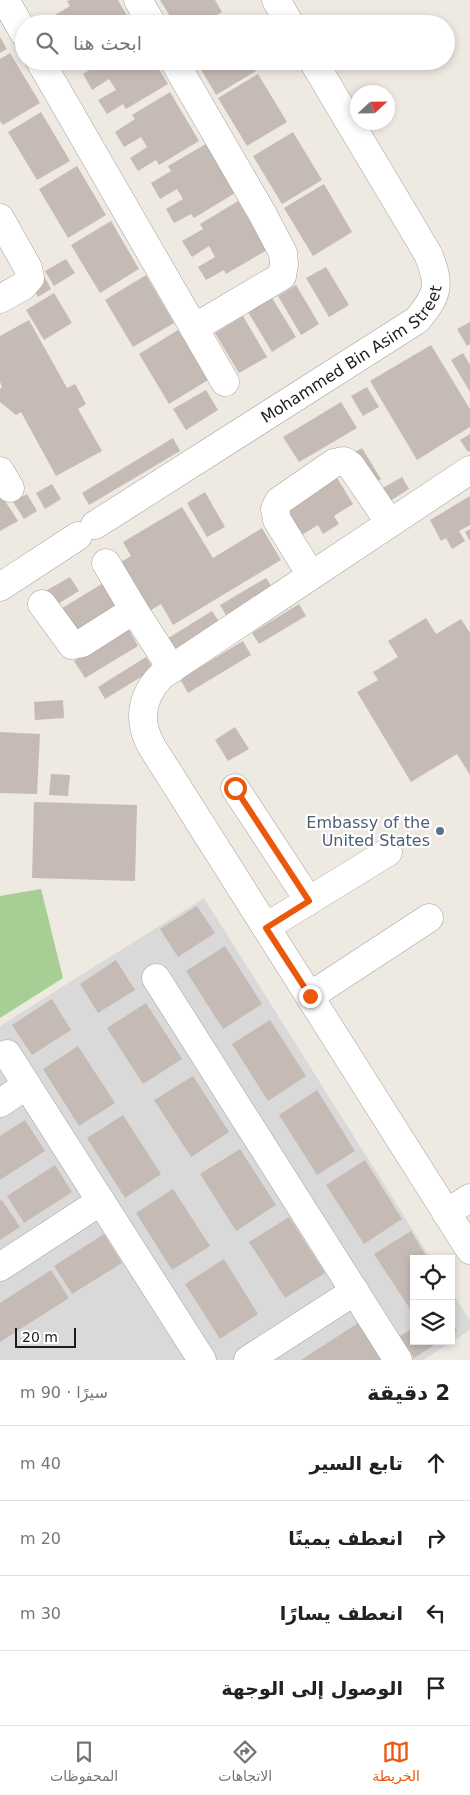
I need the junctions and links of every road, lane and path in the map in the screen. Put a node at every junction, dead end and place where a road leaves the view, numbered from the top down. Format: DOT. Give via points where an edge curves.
graph roads {
  1 [pos="5,0"];
  2 [pos="138,0"];
  3 [pos="276,0"];
  4 [pos="147,15"];
  5 [pos="285,15"];
  6 [pos="15,17"];
  7 [pos="45,70"];
  8 [pos="179,70"];
  9 [pos="318,70"];
  10 [pos="0,218"];
  11 [pos="0,299"];
  12 [pos="194,328"];
  13 [pos="225,382"];
  14 [pos="470,470"];
  15 [pos="390,523"];
  16 [pos="106,564"];
  17 [pos="311,576"];
  18 [pos="0,587"];
  19 [pos="42,604"];
  20 [pos="134,610"];
  21 [pos="172,669"];
  22 [pos="235,788"];
  23 [pos="388,852"];
  24 [pos="309,901"];
  25 [pos="429,918"];
  26 [pos="266,928"];
  27 [pos="156,978"];
  28 [pos="310,996"];
  29 [pos="7,1054"];
  30 [pos="27,1085"];
  31 [pos="0,1103"];
  32 [pos="470,1198"];
  33 [pos="101,1201"];
  34 [pos="446,1213"];
  35 [pos="470,1250"];
  36 [pos="0,1266"];
  37 [pos="355,1291"];
  38 [pos="202,1360"];
  39 [pos="248,1360"];
  40 [pos="398,1360"];
  1 -- 6 [label="street"];
  2 -- 4 [label="street"];
  3 -- 5 [label="street"];
  7 -- 12 [label="street"];
  8 -- 12 [label="street" via="262,213 283,253 284,264 282,276"];
  9 -- 18 [label="street, Mohammed Bin Asim Street" via="428,254 436,272 436,288 430,305 417,320"];
  10 -- 11 [label="street" via="28,268 30,278 23,286"];
  12 -- 13 [label="street"];
  14 -- 15 [label="street"];
  15 -- 17 [label="street"];
  15 -- 17 [label="street" via="351,466 344,461 334,463 279,501 275,509 276,520"];
  16 -- 20 [label="street"];
  17 -- 21 [label="street"];
  19 -- 20 [label="street" via="72,646"];
  20 -- 21 [label="street"];
  21 -- 26 [label="street" via="154,683 148,693 142,715 146,737"];
  22 -- 24 [label="street"];
  23 -- 24 [label="street"];
  24 -- 26 [label="street"];
  25 -- 28 [label="street"];
  26 -- 28 [label="street"];
  27 -- 37 [label="street"];
  28 -- 34 [label="street"];
  29 -- 30 [label="street"];
  30 -- 31 [label="street"];
  30 -- 33 [label="street"];
  32 -- 34 [label="street"];
  33 -- 36 [label="street"];
  33 -- 38 [label="street"];
  34 -- 35 [label="street"];
  37 -- 39 [label="street"];
  37 -- 40 [label="street"];
}
